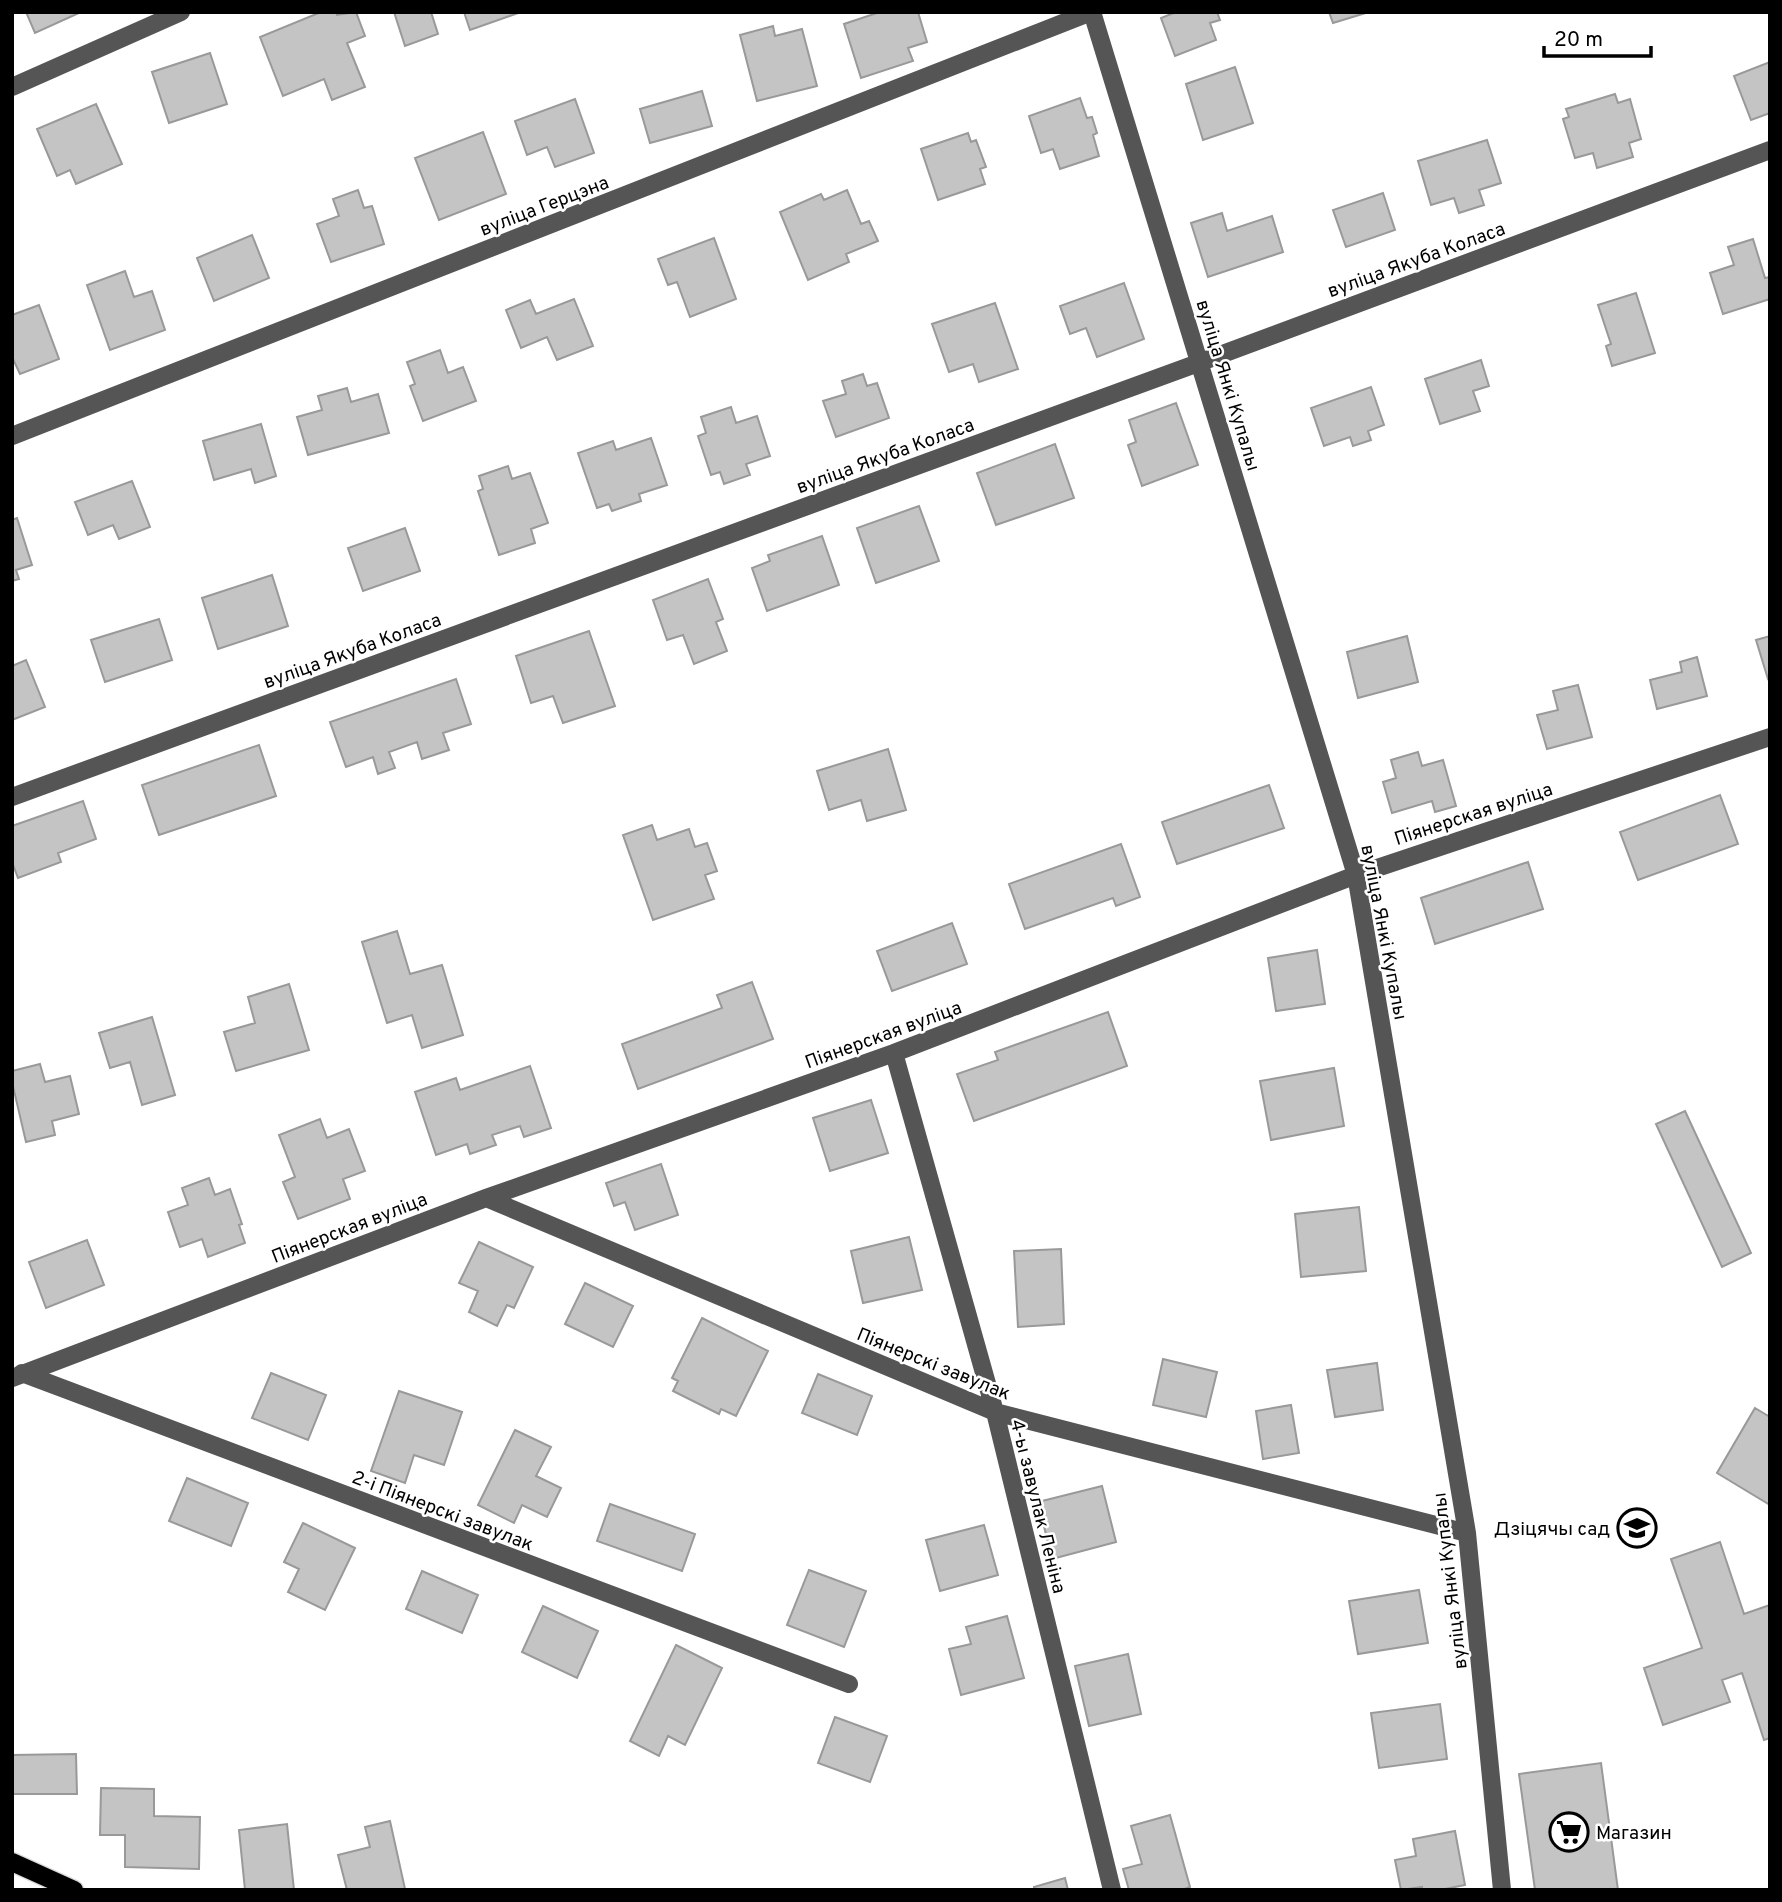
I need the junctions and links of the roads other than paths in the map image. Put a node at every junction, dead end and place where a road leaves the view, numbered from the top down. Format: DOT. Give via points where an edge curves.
graph roads {
  1 [pos="181,12"];
  2 [pos="1092,12"];
  3 [pos="12,87"];
  4 [pos="1770,150"];
  5 [pos="1201,362"];
  6 [pos="12,436"];
  7 [pos="1770,737"];
  8 [pos="12,797"];
  9 [pos="1356,874"];
  10 [pos="894,1054"];
  11 [pos="486,1198"];
  12 [pos="17,1375"];
  13 [pos="995,1412"];
  14 [pos="1467,1533"];
  15 [pos="849,1684"];
  16 [pos="12,1862"];
  17 [pos="74,1890"];
  18 [pos="1112,1890"];
  19 [pos="1502,1890"];
  1 -- 3 [label="street"];
  2 -- 5 [label="street, вуліца Янкі Купалы"];
  2 -- 6 [label="street, вуліца Герцэна"];
  4 -- 5 [label="street, вуліца Якуба Коласа"];
  5 -- 8 [label="street, вуліца Якуба Коласа"];
  5 -- 9 [label="street, вуліца Янкі Купалы"];
  7 -- 9 [label="street, Піянерская вуліца"];
  9 -- 10 [label="street, Піянерская вуліца"];
  9 -- 14 [label="street, вуліца Янкі Купалы"];
  10 -- 11 [label="street, Піянерская вуліца"];
  10 -- 13 [label="street, 4-ы завулак Леніна"];
  11 -- 12 [label="street, Піянерская вуліца"];
  11 -- 13 [label="street, Піянерскі завулак"];
  12 -- 15 [label="street, 2-і Піянерскі завулак"];
  13 -- 14 [label="street, Піянерскі завулак"];
  13 -- 18 [label="street, 4-ы завулак Леніна"];
  14 -- 19 [label="street, вуліца Янкі Купалы"];
  16 -- 17 [label="main road"];
}
